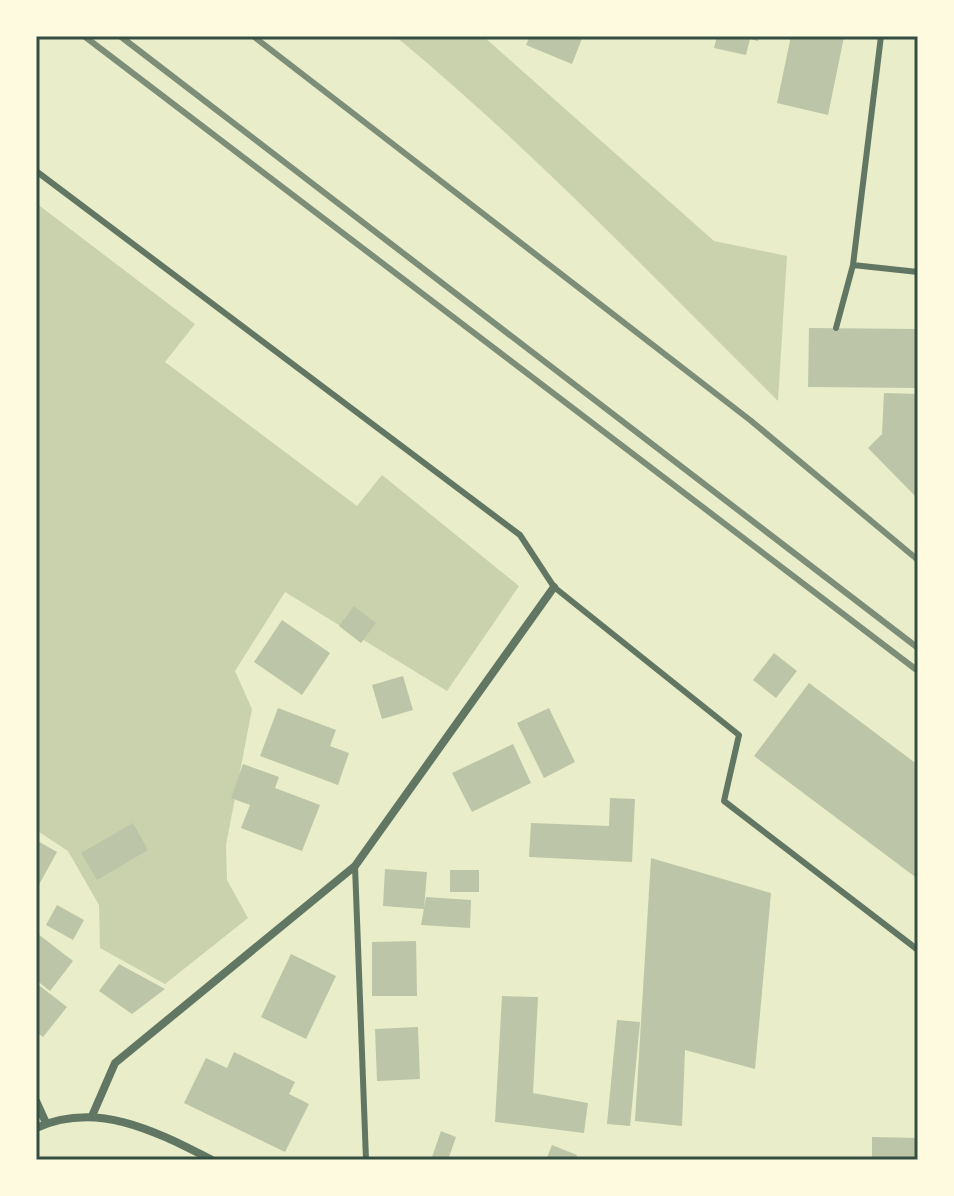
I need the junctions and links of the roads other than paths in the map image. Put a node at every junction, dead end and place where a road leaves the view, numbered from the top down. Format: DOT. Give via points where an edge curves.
graph roads {
  1 [pos="881,36"];
  2 [pos="36,171"];
  3 [pos="853,265"];
  4 [pos="918,272"];
  5 [pos="836,328"];
  6 [pos="554,587"];
  7 [pos="355,866"];
  8 [pos="918,950"];
  9 [pos="36,1101"];
  10 [pos="92,1116"];
  11 [pos="46,1123"];
  12 [pos="36,1128"];
  13 [pos="212,1160"];
  14 [pos="366,1160"];
  1 -- 3 [label="lane"];
  2 -- 6 [label="lane" via="520,535"];
  3 -- 4 [label="lane"];
  3 -- 5 [label="lane"];
  6 -- 7 [label="street"];
  6 -- 8 [label="lane" via="739,735 724,801"];
  7 -- 10 [label="street" via="115,1063"];
  7 -- 14 [label="lane"];
  9 -- 11 [label="street"];
  10 -- 11 [label="street"];
  10 -- 13 [label="street" via="135,1123"];
  11 -- 12 [label="street"];
}
